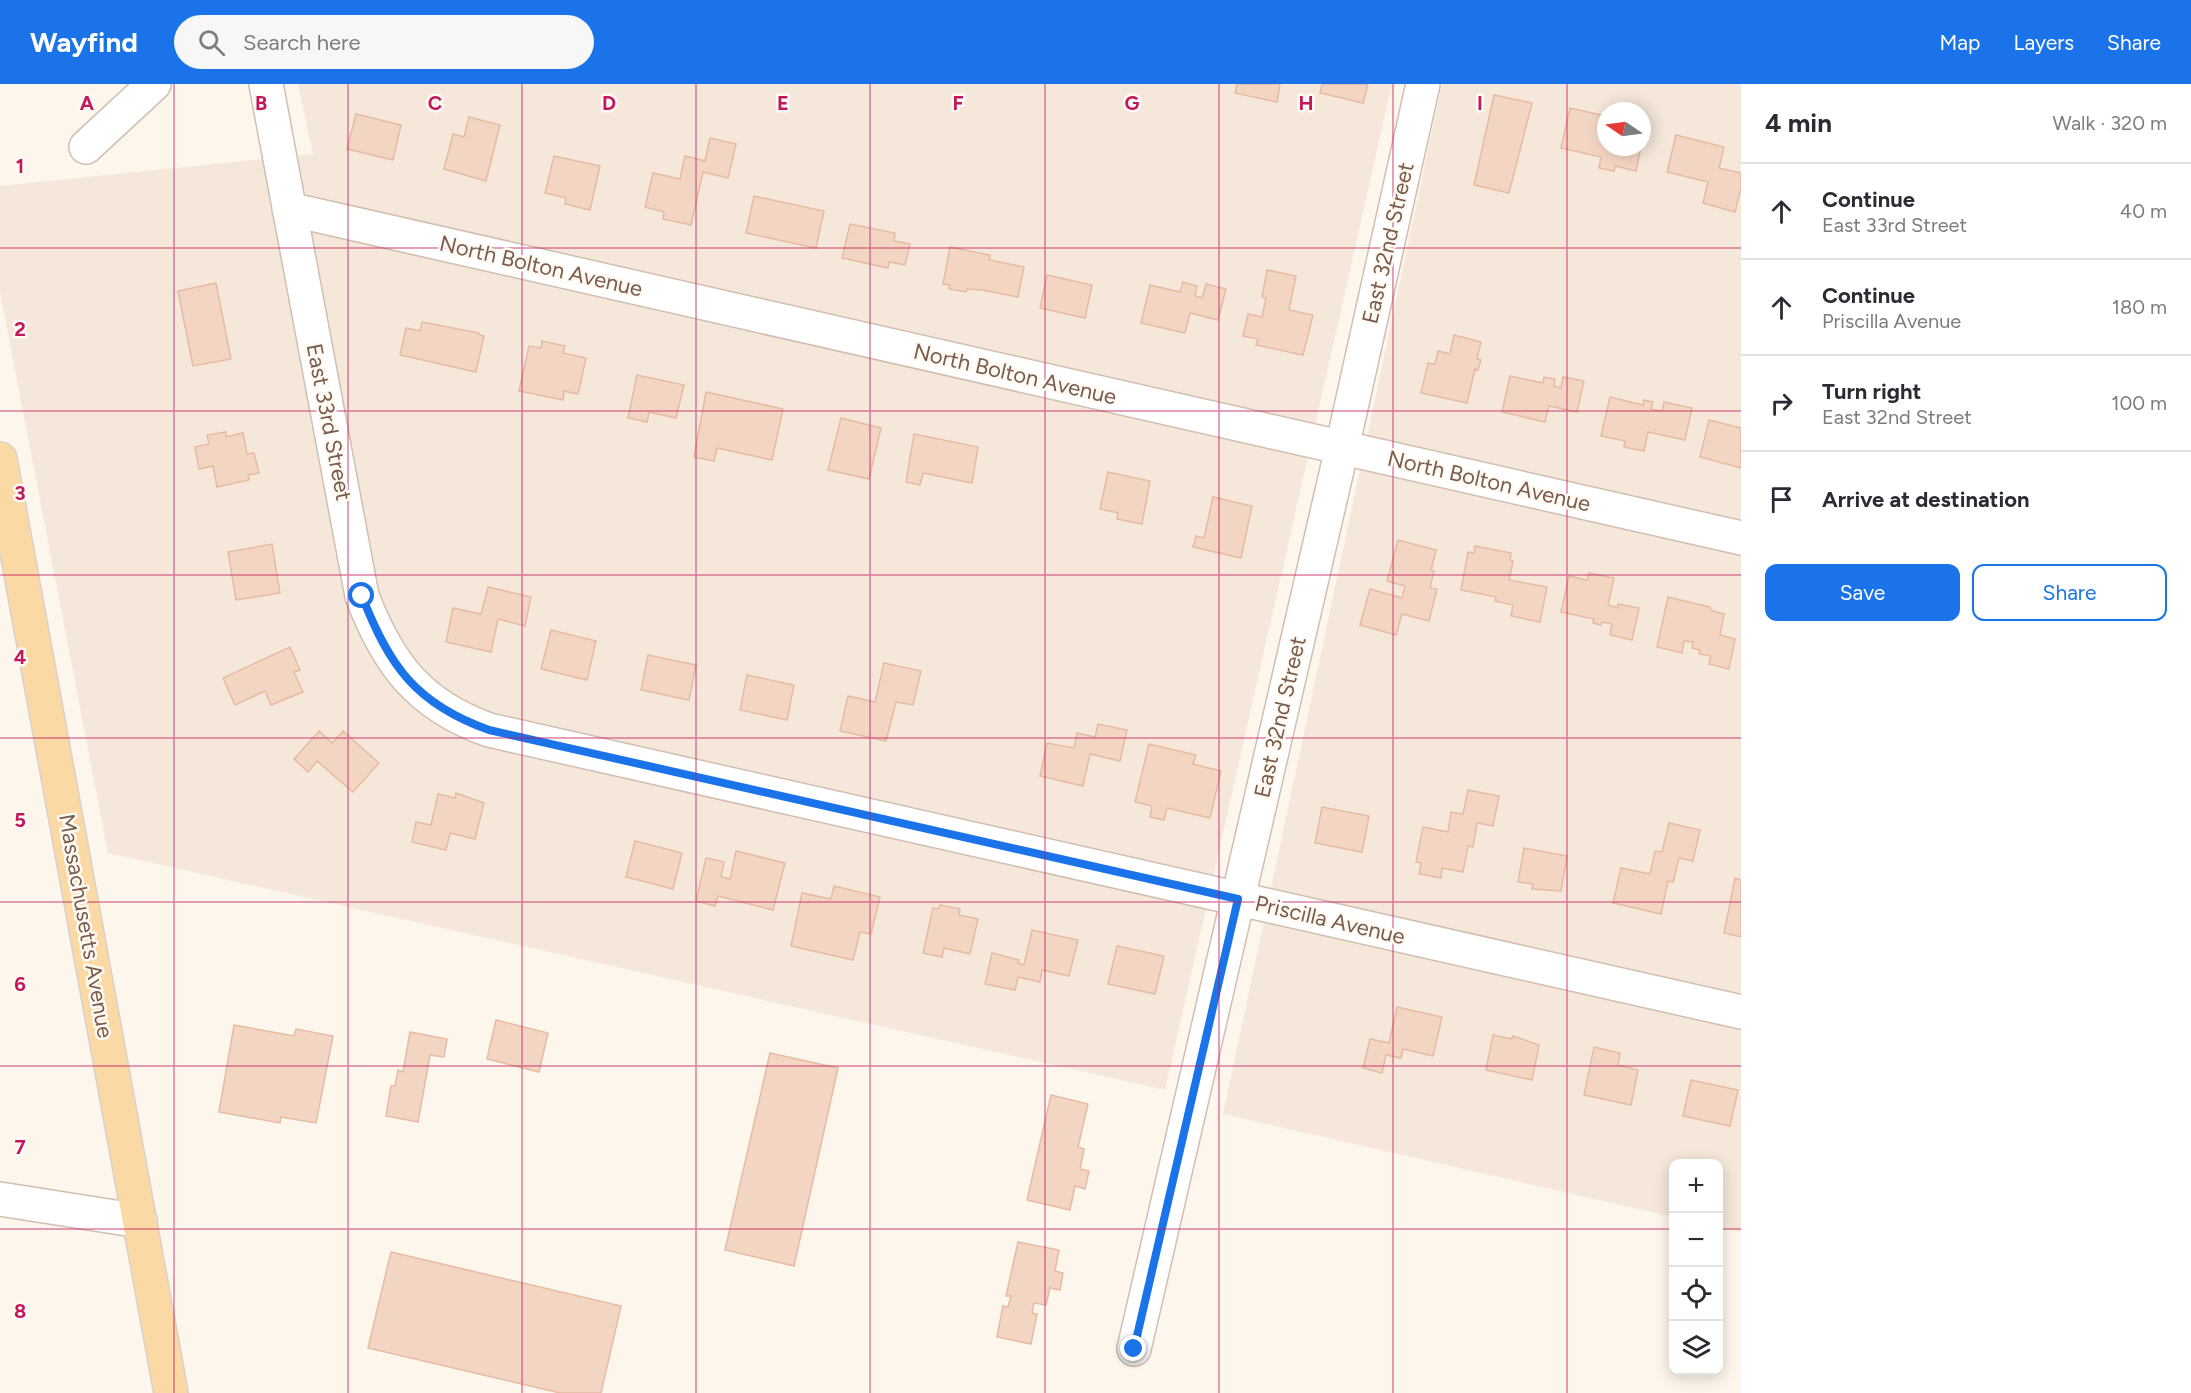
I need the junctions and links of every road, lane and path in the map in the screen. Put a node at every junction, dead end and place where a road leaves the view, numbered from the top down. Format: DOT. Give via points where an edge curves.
graph roads {
  1 [pos="154,84"];
  2 [pos="266,84"];
  3 [pos="1423,84"];
  4 [pos="86,147"];
  5 [pos="289,208"];
  6 [pos="1342,448"];
  7 [pos="0,459"];
  8 [pos="1741,538"];
  9 [pos="464,721"];
  10 [pos="1238,899"];
  11 [pos="1741,1012"];
  12 [pos="0,1199"];
  13 [pos="140,1221"];
  14 [pos="1134,1349"];
  15 [pos="171,1393"];
  1 -- 4 [label="street"];
  2 -- 5 [label="street, East 33rd Street"];
  3 -- 6 [label="street, East 32nd Street"];
  5 -- 6 [label="street, North Bolton Avenue"];
  5 -- 9 [label="street, East 33rd Street" via="362,596 381,642 403,674 427,698"];
  6 -- 8 [label="street, North Bolton Avenue"];
  6 -- 10 [label="street, East 32nd Street"];
  7 -- 13 [label="main road, Massachusetts Avenue"];
  9 -- 10 [label="street, Priscilla Avenue" via="489,730"];
  10 -- 11 [label="street, Priscilla Avenue"];
  10 -- 14 [label="street, East 32nd Street"];
  12 -- 13 [label="street"];
  13 -- 15 [label="main road, Massachusetts Avenue"];
}
